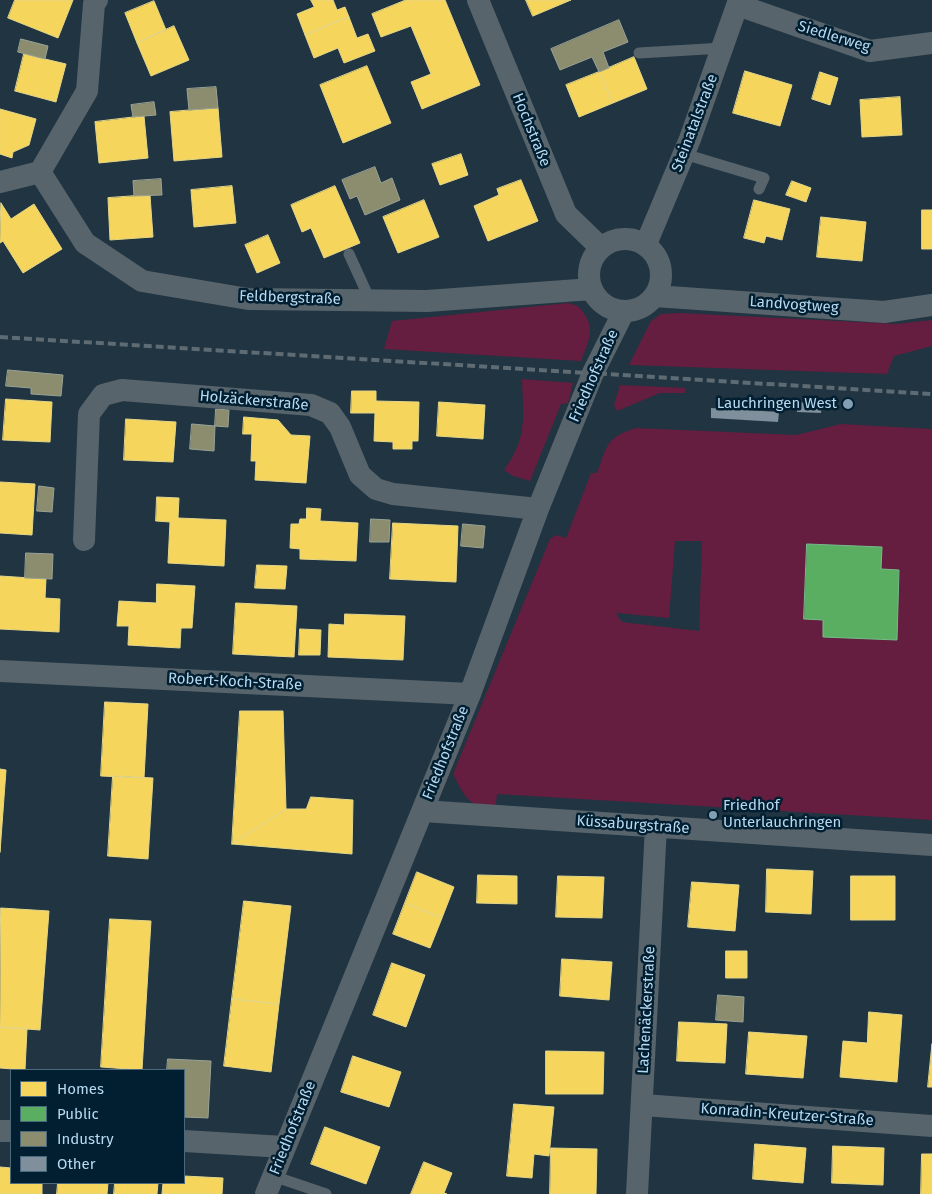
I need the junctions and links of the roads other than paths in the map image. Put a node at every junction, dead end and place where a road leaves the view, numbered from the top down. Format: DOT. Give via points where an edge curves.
graph roads {
  1 [pos="97,0"];
  2 [pos="478,0"];
  3 [pos="739,3"];
  4 [pos="932,43"];
  5 [pos="723,48"];
  6 [pos="639,53"];
  7 [pos="684,154"];
  8 [pos="40,172"];
  9 [pos="0,182"];
  10 [pos="759,189"];
  11 [pos="646,244"];
  12 [pos="601,248"];
  13 [pos="348,254"];
  14 [pos="592,289"];
  15 [pos="655,296"];
  16 [pos="370,300"];
  17 [pos="932,305"];
  18 [pos="624,311"];
  19 [pos="538,509"];
  20 [pos="84,540"];
  21 [pos="0,671"];
  22 [pos="470,694"];
  23 [pos="423,811"];
  24 [pos="656,826"];
  25 [pos="932,845"];
  26 [pos="642,1105"];
  27 [pos="932,1126"];
  28 [pos="185,1142"];
  29 [pos="284,1148"];
  30 [pos="270,1185"];
  31 [pos="326,1194"];
  32 [pos="638,1194"];
  1 -- 8 [label="street" via="94,4 87,91"];
  2 -- 12 [label="street, Hochstraße" via="566,214"];
  3 -- 4 [label="street, Siedlerweg" via="870,51"];
  3 -- 5 [label="street, Steinatalstraße"];
  5 -- 6 [label="lane"];
  5 -- 7 [label="street, Steinatalstraße"];
  7 -- 10 [label="lane" via="764,178"];
  7 -- 11 [label="street, Steinatalstraße"];
  8 -- 9 [label="street"];
  8 -- 16 [label="street, Feldbergstraße" via="86,243 142,281 248,299"];
  11 -- 12 [label="street" via="623,238"];
  11 -- 15 [label="street" via="660,262 661,285"];
  12 -- 14 [label="street" via="590,267"];
  13 -- 16 [label="lane"];
  14 -- 16 [label="street, Feldbergstraße" via="427,301"];
  14 -- 18 [label="street" via="604,305"];
  15 -- 17 [label="street, Landvogtweg" via="884,312"];
  15 -- 18 [label="street" via="636,310"];
  18 -- 19 [label="street, Friedhofstraße" via="593,374"];
  19 -- 20 [label="street, Holzäckerstraße" via="393,494 376,489 360,475 340,427 330,413 311,405 122,390 103,395 89,414"];
  19 -- 22 [label="street, Friedhofstraße"];
  21 -- 22 [label="street, Robert-Koch-Straße"];
  22 -- 23 [label="street, Friedhofstraße"];
  23 -- 24 [label="street, Küssaburgstraße"];
  23 -- 29 [label="street, Friedhofstraße"];
  24 -- 25 [label="street, Küssaburgstraße"];
  24 -- 26 [label="street, Lachenäckerstraße"];
  26 -- 27 [label="street, Konradin-Kreutzer-Straße"];
  26 -- 32 [label="street, Lachenäckerstraße"];
  28 -- 29 [label="street"];
  29 -- 30 [label="street, Friedhofstraße"];
  30 -- 31 [label="lane"];
}
